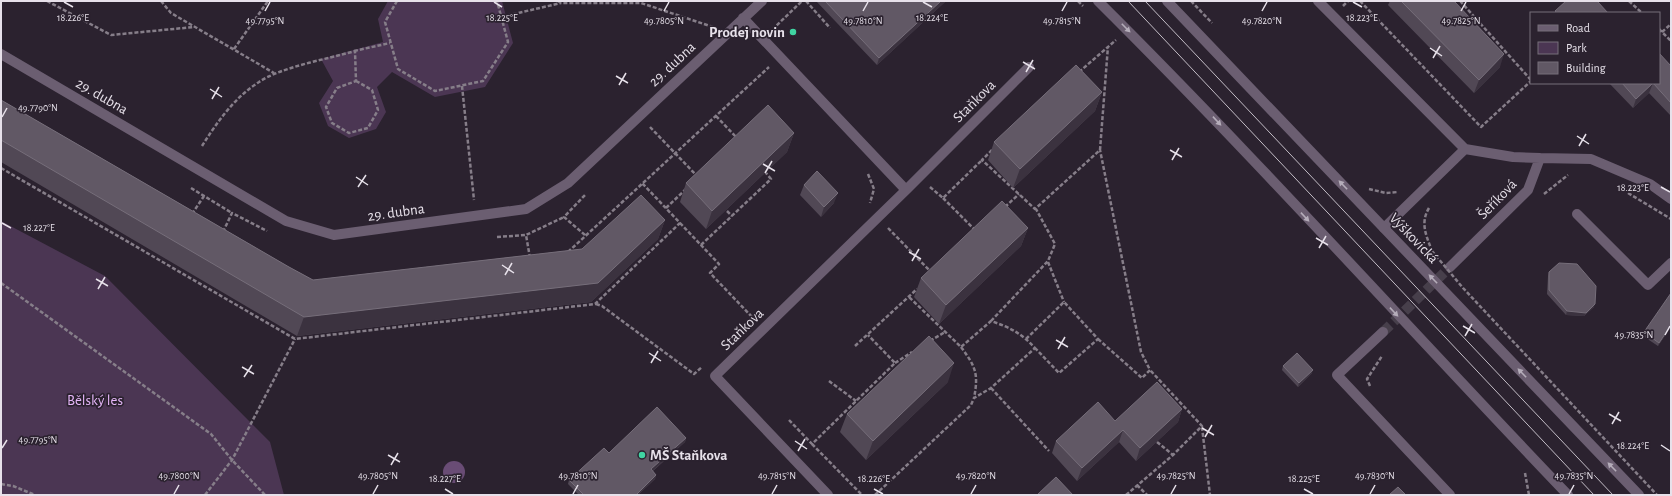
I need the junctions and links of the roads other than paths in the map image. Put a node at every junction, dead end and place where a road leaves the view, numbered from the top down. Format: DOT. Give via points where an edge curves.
graph roads {
  1 [pos="762,1"];
  2 [pos="1098,1"];
  3 [pos="1168,1"];
  4 [pos="1318,1"];
  5 [pos="743,18"];
  6 [pos="1,54"];
  7 [pos="1029,67"];
  8 [pos="1465,149"];
  9 [pos="1540,158"];
  10 [pos="906,190"];
  11 [pos="1671,199"];
  12 [pos="1577,214"];
  13 [pos="1384,228"];
  14 [pos="1671,263"];
  15 [pos="1450,267"];
  16 [pos="1383,332"];
  17 [pos="828,495"];
  18 [pos="1450,495"];
  19 [pos="1568,495"];
  20 [pos="1639,495"];
  1 -- 5 [label="street, 29. dubna"];
  2 -- 19 [label="street, one-way" via="1188,90 1431,352"];
  13 -- 3 [label="street, Výškovická, one-way"];
  4 -- 8 [label="street"];
  5 -- 6 [label="street, 29. dubna" via="568,184 526,209 334,235 286,221"];
  5 -- 10 [label="street"];
  7 -- 10 [label="street, Staňkova"];
  8 -- 9 [label="street" via="1513,157"];
  8 -- 13 [label="street"];
  9 -- 11 [label="street" via="1591,159 1650,184"];
  9 -- 15 [label="street, Šeříková" via="1528,190"];
  10 -- 17 [label="street, Staňkova" via="715,376"];
  12 -- 14 [label="street" via="1648,284"];
  20 -- 13 [label="street, Výškovická, one-way"];
  16 -- 18 [label="street" via="1337,375"];
}
